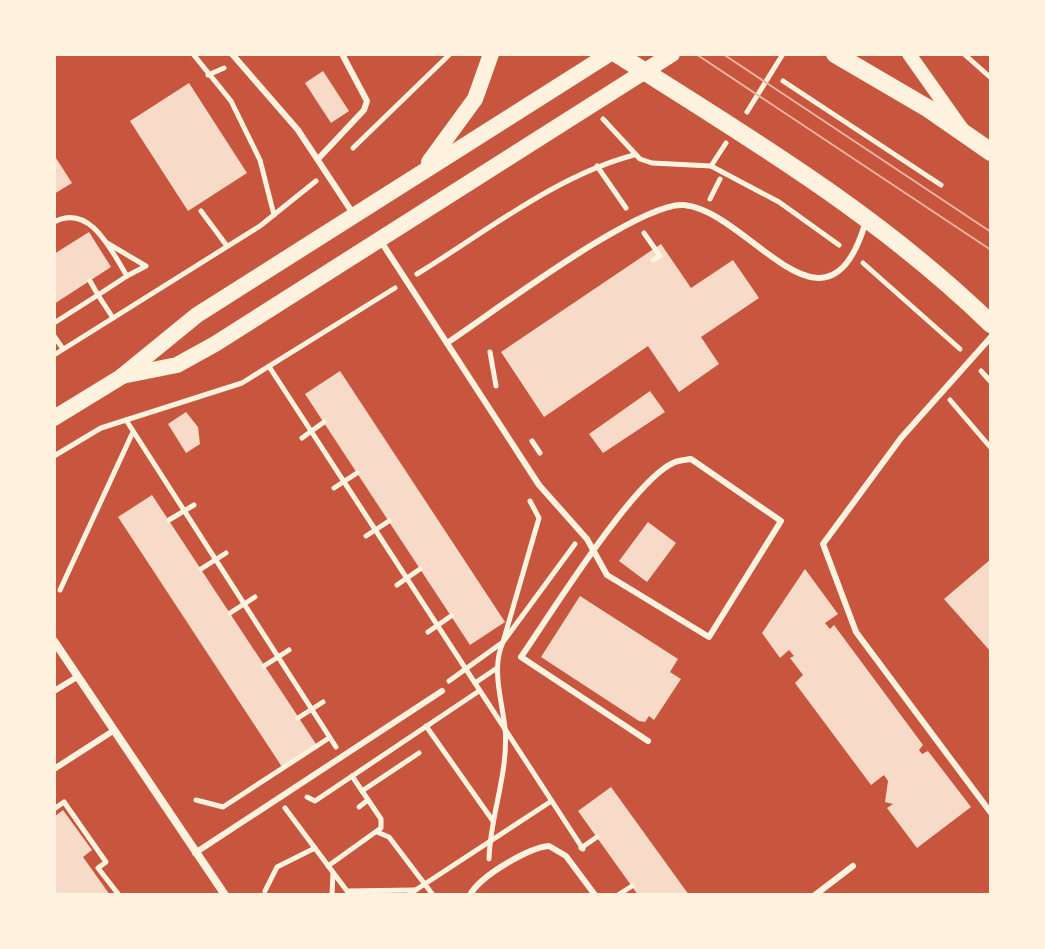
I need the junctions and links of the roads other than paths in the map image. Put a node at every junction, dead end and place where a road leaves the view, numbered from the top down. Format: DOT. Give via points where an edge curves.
graph roads {
  1 [pos="232,54"];
  2 [pos="342,54"];
  3 [pos="491,54"];
  4 [pos="609,54"];
  5 [pos="617,54"];
  6 [pos="672,54"];
  7 [pos="835,54"];
  8 [pos="909,54"];
  9 [pos="644,71"];
  10 [pos="964,133"];
  11 [pos="991,152"];
  12 [pos="318,159"];
  13 [pos="418,175"];
  14 [pos="354,215"];
  15 [pos="867,217"];
  16 [pos="380,240"];
  17 [pos="991,324"];
  18 [pos="991,337"];
  19 [pos="447,343"];
  20 [pos="121,377"];
  21 [pos="54,418"];
  22 [pos="595,552"];
  23 [pos="54,641"];
  24 [pos="77,677"];
  25 [pos="443,687"];
  26 [pos="54,691"];
  27 [pos="113,731"];
  28 [pos="648,741"];
  29 [pos="54,769"];
  30 [pos="991,813"];
  31 [pos="195,853"];
  32 [pos="853,866"];
  33 [pos="225,895"];
  34 [pos="470,895"];
  35 [pos="595,895"];
  36 [pos="815,895"];
  1 -- 12 [label="lane"];
  2 -- 12 [label="lane" via="367,101"];
  3 -- 13 [label="main road" via="470,108"];
  4 -- 13 [label="main road"];
  5 -- 9 [label="main road"];
  6 -- 9 [label="main road"];
  7 -- 10 [label="main road"];
  8 -- 10 [label="street"];
  9 -- 15 [label="main road"];
  9 -- 16 [label="main road"];
  10 -- 11 [label="main road"];
  12 -- 14 [label="lane"];
  13 -- 14 [label="main road"];
  14 -- 20 [label="main road" via="197,315"];
  15 -- 17 [label="main road"];
  15 -- 19 [label="lane" via="854,256 832,275 811,278 795,274 735,228 701,210 662,207 626,224"];
  16 -- 19 [label="lane"];
  16 -- 20 [label="main road" via="177,365"];
  18 -- 30 [label="lane" via="873,472 823,544 856,632"];
  19 -- 22 [label="lane" via="539,485"];
  20 -- 21 [label="main road"];
  22 -- 22 [label="lane" via="607,575 709,637 781,521 691,459 673,463 640,489"];
  22 -- 28 [label="lane" via="521,657"];
  23 -- 24 [label="street"];
  24 -- 26 [label="lane"];
  24 -- 27 [label="street"];
  25 -- 31 [label="lane"];
  27 -- 29 [label="lane"];
  27 -- 31 [label="street"];
  31 -- 33 [label="street"];
  32 -- 36 [label="lane"];
  34 -- 35 [label="lane" via="529,850 549,846 566,856"];
}
